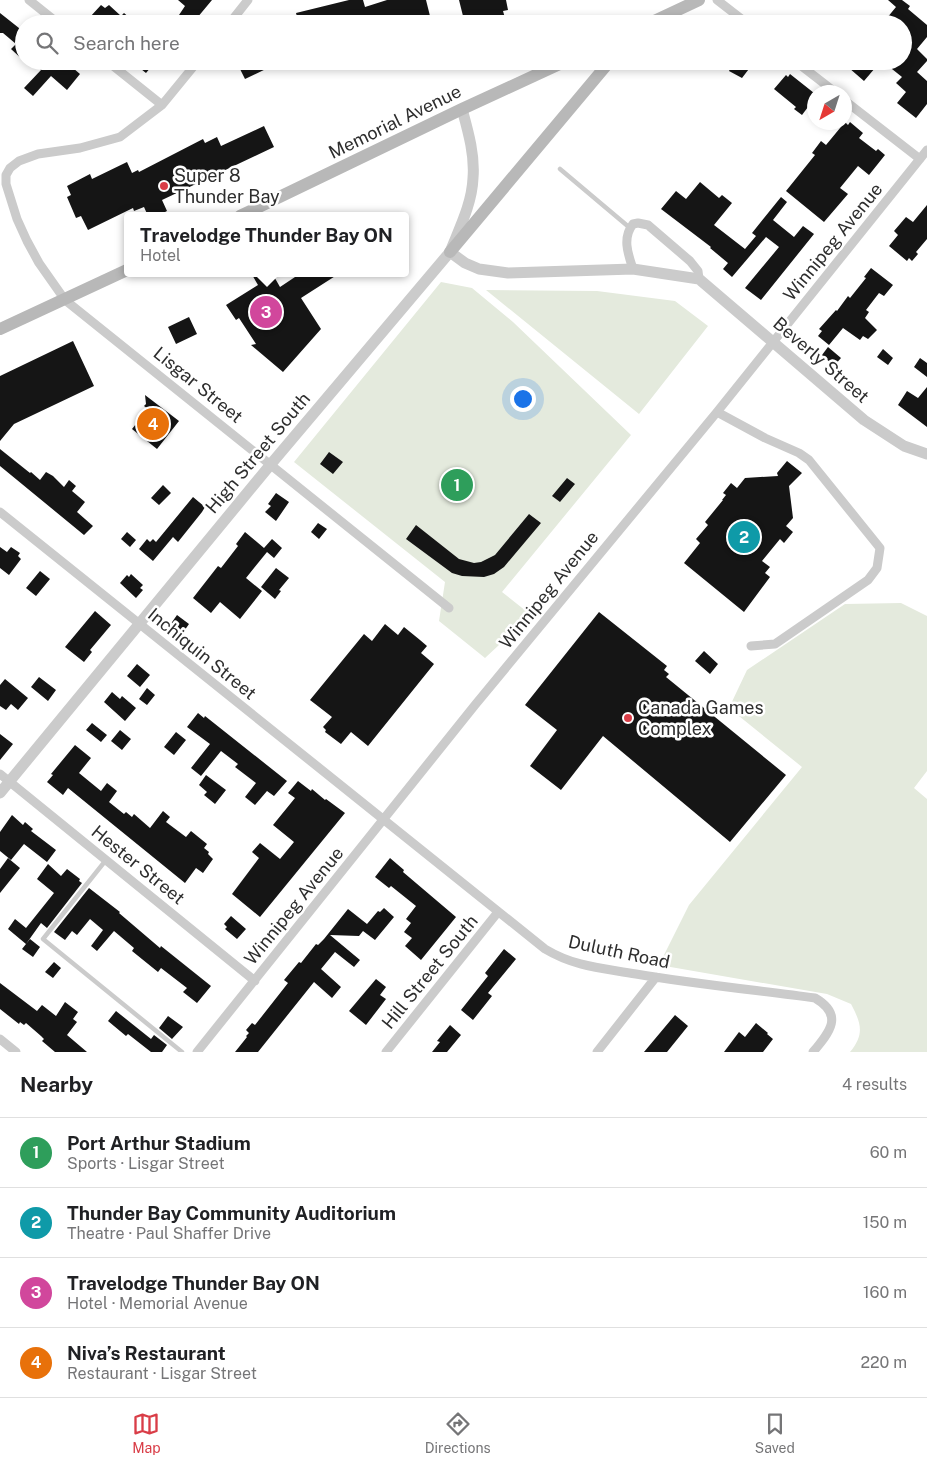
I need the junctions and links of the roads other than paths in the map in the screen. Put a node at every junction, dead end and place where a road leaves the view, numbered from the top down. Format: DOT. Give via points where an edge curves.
graph roads {
  1 [pos="29,0"];
  2 [pos="248,0"];
  3 [pos="699,0"];
  4 [pos="718,0"];
  5 [pos="48,15"];
  6 [pos="236,15"];
  7 [pos="667,15"];
  8 [pos="737,15"];
  9 [pos="118,70"];
  10 [pos="191,70"];
  11 [pos="546,70"];
  12 [pos="602,70"];
  13 [pos="807,70"];
  14 [pos="826,85"];
  15 [pos="162,105"];
  16 [pos="852,106"];
  17 [pos="462,109"];
  18 [pos="927,150"];
  19 [pos="920,159"];
  20 [pos="560,169"];
  21 [pos="248,212"];
  22 [pos="630,228"];
  23 [pos="450,252"];
  24 [pos="633,270"];
  25 [pos="124,271"];
  26 [pos="699,279"];
  27 [pos="65,300"];
  28 [pos="0,329"];
  29 [pos="773,342"];
  30 [pos="717,412"];
  31 [pos="927,454"];
  32 [pos="271,464"];
  33 [pos="0,512"];
  34 [pos="449,608"];
  35 [pos="138,624"];
  36 [pos="751,646"];
  37 [pos="0,774"];
  38 [pos="9,782"];
  39 [pos="0,794"];
  40 [pos="384,820"];
  41 [pos="106,860"];
  42 [pos="498,912"];
  43 [pos="656,978"];
  44 [pos="255,980"];
  45 [pos="0,1039"];
  46 [pos="16,1052"];
  47 [pos="182,1052"];
  48 [pos="197,1052"];
  49 [pos="386,1052"];
  50 [pos="597,1052"];
  51 [pos="813,1052"];
  1 -- 5 [label="street"];
  2 -- 6 [label="street"];
  3 -- 7 [label="main road"];
  4 -- 8 [label="street"];
  9 -- 15 [label="street"];
  10 -- 15 [label="street"];
  11 -- 17 [label="main road, Memorial Avenue"];
  12 -- 23 [label="main road"];
  13 -- 14 [label="street"];
  15 -- 27 [label="street, Lisgar Street" via="120,136 80,148 38,154 19,161 6,175 17,218 39,263"];
  16 -- 19 [label="street"];
  17 -- 21 [label="main road, Memorial Avenue"];
  17 -- 23 [label="street, High Street South" via="470,140 473,178 465,214"];
  18 -- 19 [label="street, Winnipeg Avenue"];
  19 -- 29 [label="street, Winnipeg Avenue"];
  20 -- 22 [label="lane"];
  22 -- 24 [label="street" via="627,248"];
  22 -- 26 [label="street, Beverly Street" via="638,223 648,225 690,261 698,271"];
  23 -- 24 [label="street" via="479,269 508,272"];
  23 -- 32 [label="street, High Street South"];
  24 -- 26 [label="street"];
  25 -- 27 [label="main road"];
  26 -- 29 [label="street, Beverly Street"];
  27 -- 28 [label="main road"];
  27 -- 32 [label="street, Lisgar Street"];
  29 -- 30 [label="street, Winnipeg Avenue"];
  29 -- 31 [label="street, Beverly Street" via="864,420 904,446"];
  30 -- 36 [label="street" via="809,460 880,548 877,568 868,580 775,644"];
  30 -- 40 [label="street, Winnipeg Avenue"];
  32 -- 34 [label="street, Lisgar Street"];
  32 -- 35 [label="street, High Street South"];
  33 -- 35 [label="street, Inchiquin Street"];
  35 -- 38 [label="street, High Street South"];
  35 -- 40 [label="street, Inchiquin Street"];
  37 -- 38 [label="street, Hester Street"];
  38 -- 39 [label="street, High Street South"];
  38 -- 41 [label="street, Hester Street"];
  40 -- 42 [label="street, Duluth Road"];
  40 -- 44 [label="street, Winnipeg Avenue"];
  41 -- 44 [label="street, Hester Street"];
  41 -- 47 [label="lane" via="43,939"];
  42 -- 43 [label="street, Duluth Road" via="564,960"];
  42 -- 49 [label="street, Hill Street South"];
  43 -- 50 [label="street"];
  43 -- 51 [label="street, Duluth Road" via="815,998 831,1012 832,1024"];
  44 -- 48 [label="street, Winnipeg Avenue"];
  45 -- 46 [label="street"];
}
